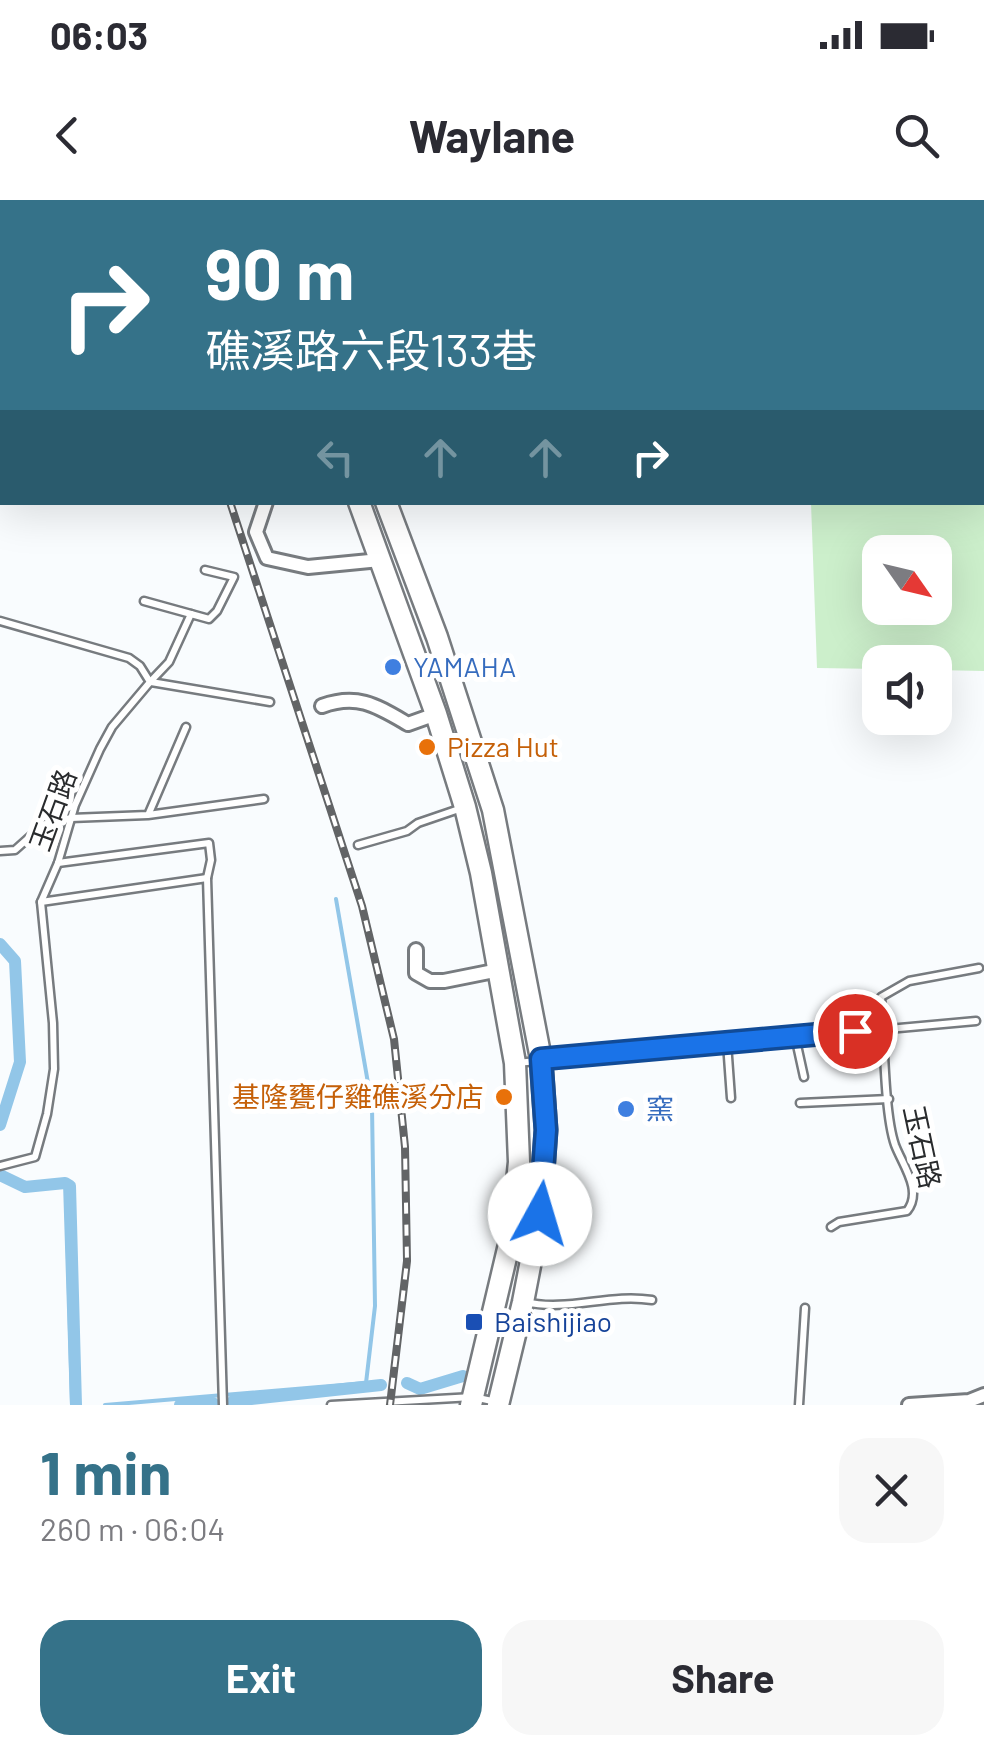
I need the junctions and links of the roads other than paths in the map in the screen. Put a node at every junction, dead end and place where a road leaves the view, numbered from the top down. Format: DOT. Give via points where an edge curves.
graph roads {
  1 [pos="265,505"];
  2 [pos="360,505"];
  3 [pos="387,505"];
  4 [pos="380,560"];
  5 [pos="205,570"];
  6 [pos="144,601"];
  7 [pos="192,614"];
  8 [pos="0,621"];
  9 [pos="150,682"];
  10 [pos="270,702"];
  11 [pos="322,706"];
  12 [pos="436,714"];
  13 [pos="186,727"];
  14 [pos="264,799"];
  15 [pos="465,807"];
  16 [pos="148,814"];
  17 [pos="70,818"];
  18 [pos="358,845"];
  19 [pos="0,852"];
  20 [pos="58,863"];
  21 [pos="207,878"];
  22 [pos="41,902"];
  23 [pos="416,950"];
  24 [pos="980,968"];
  25 [pos="499,970"];
  26 [pos="976,1021"];
  27 [pos="885,1028"];
  28 [pos="795,1036"];
  29 [pos="728,1043"];
  30 [pos="541,1059"];
  31 [pos="515,1064"];
  32 [pos="804,1076"];
  33 [pos="730,1098"];
  34 [pos="889,1100"];
  35 [pos="800,1103"];
  36 [pos="0,1166"];
  37 [pos="831,1227"];
  38 [pos="652,1300"];
  39 [pos="805,1308"];
  40 [pos="522,1309"];
  41 [pos="984,1395"];
  42 [pos="472,1401"];
  43 [pos="498,1404"];
  44 [pos="223,1405"];
  45 [pos="331,1405"];
  46 [pos="799,1405"];
  47 [pos="909,1405"];
  1 -- 4 [label="street" via="256,532 267,558 308,567"];
  2 -- 4 [label="main road"];
  3 -- 30 [label="main road" via="493,810"];
  4 -- 12 [label="main road"];
  5 -- 7 [label="lane" via="234,578 209,619"];
  6 -- 7 [label="lane"];
  7 -- 9 [label="lane, 玉石路" via="169,662"];
  8 -- 9 [label="lane" via="129,658"];
  9 -- 10 [label="lane"];
  9 -- 17 [label="lane, 玉石路" via="112,727"];
  11 -- 12 [label="street" via="371,703 408,724"];
  12 -- 15 [label="main road"];
  13 -- 16 [label="lane"];
  14 -- 16 [label="lane"];
  15 -- 18 [label="lane"];
  15 -- 25 [label="main road"];
  16 -- 17 [label="lane"];
  17 -- 19 [label="lane" via="43,825 15,850"];
  17 -- 20 [label="lane, 玉石路"];
  20 -- 21 [label="lane" via="209,842"];
  20 -- 22 [label="lane, 玉石路"];
  21 -- 22 [label="lane"];
  21 -- 44 [label="lane"];
  22 -- 36 [label="lane, 玉石路" via="54,1069 35,1156"];
  23 -- 25 [label="street" via="416,973 430,981"];
  24 -- 27 [label="lane, 玉石路" via="886,991"];
  25 -- 31 [label="main road"];
  26 -- 27 [label="lane"];
  27 -- 28 [label="lane"];
  27 -- 34 [label="lane, 玉石路"];
  28 -- 29 [label="lane"];
  28 -- 32 [label="lane"];
  29 -- 30 [label="lane"];
  29 -- 33 [label="lane"];
  30 -- 31 [label="lane"];
  30 -- 40 [label="main road" via="545,1169"];
  31 -- 42 [label="main road" via="520,1162 512,1232"];
  34 -- 35 [label="lane"];
  34 -- 37 [label="lane, 玉石路" via="912,1204 907,1211"];
  38 -- 40 [label="lane"];
  39 -- 46 [label="lane"];
  40 -- 43 [label="main road"];
  41 -- 47 [label="street"];
  42 -- 43 [label="lane"];
  42 -- 45 [label="lane"];
}
